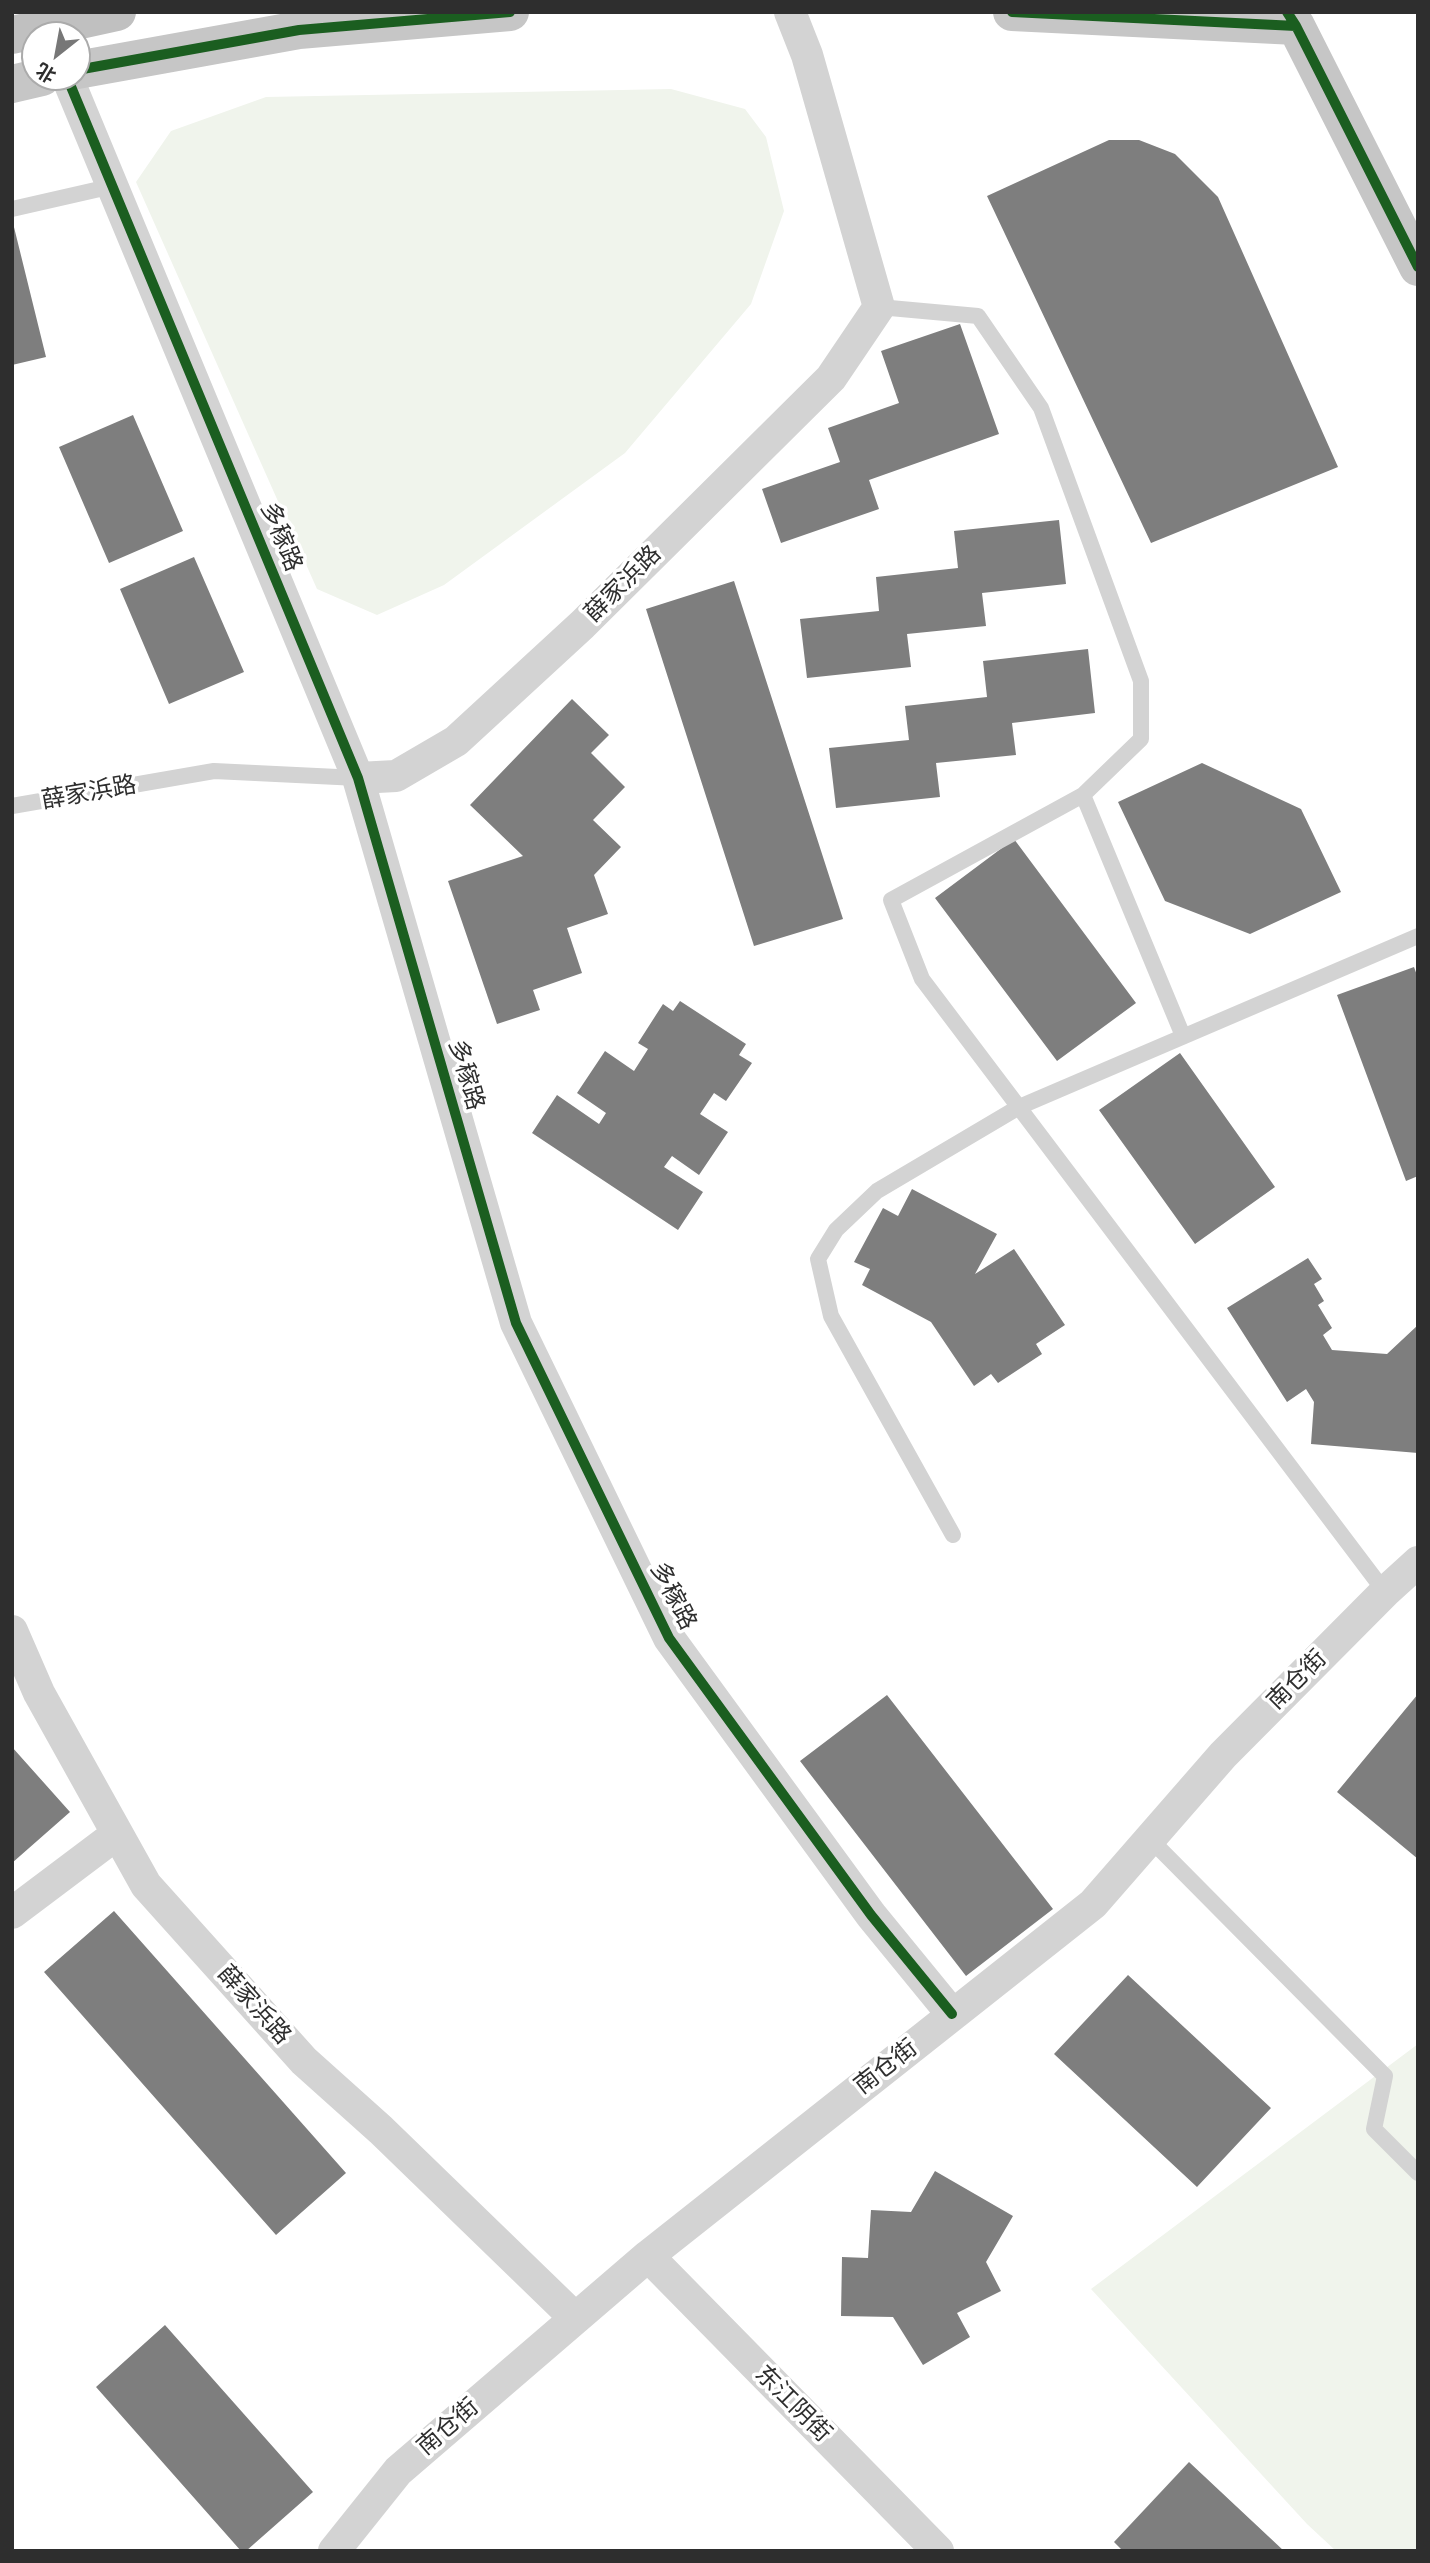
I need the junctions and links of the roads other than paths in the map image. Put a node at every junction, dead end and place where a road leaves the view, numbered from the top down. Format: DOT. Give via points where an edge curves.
graph roads {
  1 [pos="117,12"];
  2 [pos="510,12"];
  3 [pos="790,12"];
  4 [pos="1012,12"];
  5 [pos="1292,19"];
  6 [pos="12,35"];
  7 [pos="91,67"];
  8 [pos="73,91"];
  9 [pos="113,186"];
  10 [pos="12,209"];
  11 [pos="1418,267"];
  12 [pos="879,307"];
  13 [pos="358,778"];
  14 [pos="1083,795"];
  15 [pos="12,806"];
  16 [pos="1418,936"];
  17 [pos="1184,1037"];
  18 [pos="1018,1107"];
  19 [pos="953,1535"];
  20 [pos="1418,1562"];
  21 [pos="1385,1592"];
  22 [pos="12,1631"];
  23 [pos="117,1834"];
  24 [pos="1150,1839"];
  25 [pos="12,1913"];
  26 [pos="952,2014"];
  27 [pos="1418,2173"];
  28 [pos="648,2256"];
  29 [pos="575,2318"];
  30 [pos="334,2551"];
  31 [pos="938,2551"];
  1 -- 6 [label="highway, bridge"];
  2 -- 7 [label="main road" via="299,30"];
  3 -- 12 [label="street" via="807,55"];
  4 -- 5 [label="main road"];
  5 -- 11 [label="main road"];
  8 -- 9 [label="street, 多稼路"];
  9 -- 10 [label="lane"];
  9 -- 13 [label="street, 多稼路"];
  12 -- 13 [label="street, 薛家浜路" via="831,379 582,625 457,741 397,776"];
  12 -- 14 [label="lane" via="978,316 1041,408 1141,681 1141,738"];
  13 -- 15 [label="lane, 薛家浜路" via="214,771"];
  13 -- 26 [label="street, 多稼路" via="516,1323 669,1638 870,1915"];
  14 -- 17 [label="lane"];
  14 -- 18 [label="lane" via="891,900 922,979"];
  16 -- 17 [label="lane"];
  17 -- 18 [label="lane"];
  18 -- 19 [label="lane" via="877,1191 836,1230 818,1259 831,1316"];
  18 -- 21 [label="lane"];
  20 -- 21 [label="street, 南仓街"];
  21 -- 24 [label="street, 南仓街" via="1223,1755"];
  22 -- 23 [label="street, 薛家浜路" via="39,1693"];
  23 -- 25 [label="street"];
  23 -- 29 [label="street, 薛家浜路" via="146,1885 304,2061"];
  24 -- 26 [label="street, 南仓街" via="1093,1904"];
  24 -- 27 [label="lane" via="1385,2076 1374,2129"];
  26 -- 28 [label="street, 南仓街"];
  28 -- 29 [label="street, 南仓街"];
  28 -- 31 [label="street, 东江阴街"];
  29 -- 30 [label="street, 南仓街" via="398,2471"];
}
